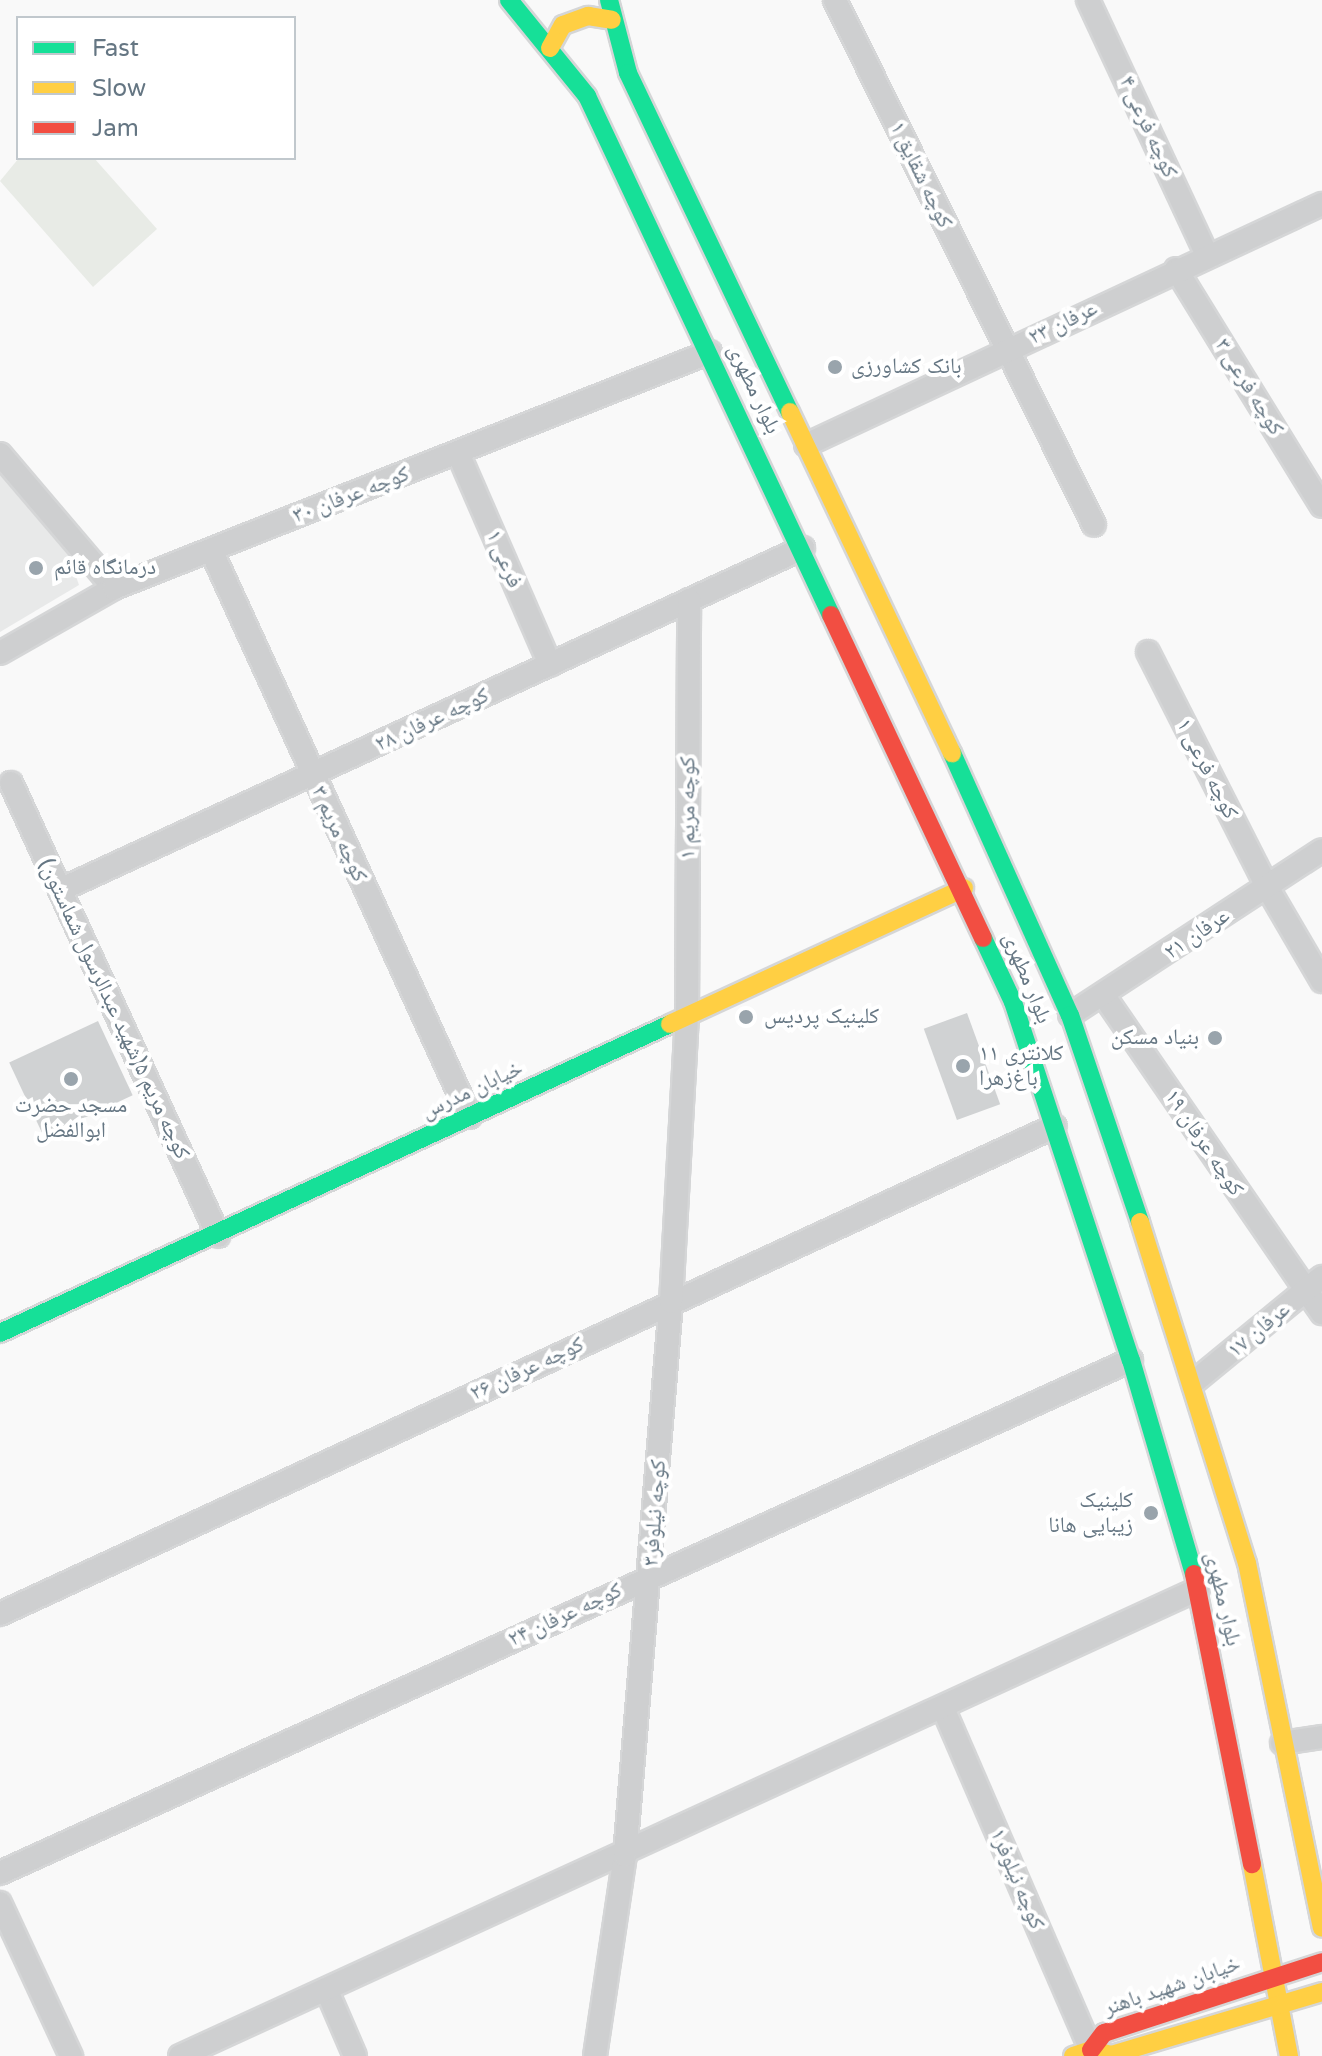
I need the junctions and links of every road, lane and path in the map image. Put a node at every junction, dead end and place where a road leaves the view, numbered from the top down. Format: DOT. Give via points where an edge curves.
graph roads {
  1 [pos="509,0"];
  2 [pos="609,0"];
  3 [pos="835,0"];
  4 [pos="1088,0"];
  5 [pos="612,20"];
  6 [pos="550,48"];
  7 [pos="1322,204"];
  8 [pos="1207,255"];
  9 [pos="1176,269"];
  10 [pos="1007,350"];
  11 [pos="710,352"];
  12 [pos="806,445"];
  13 [pos="458,453"];
  14 [pos="0,454"];
  15 [pos="1322,506"];
  16 [pos="1094,525"];
  17 [pos="803,548"];
  18 [pos="211,550"];
  19 [pos="114,588"];
  20 [pos="689,600"];
  21 [pos="1148,652"];
  22 [pos="0,653"];
  23 [pos="550,665"];
  24 [pos="313,776"];
  25 [pos="11,783"];
  26 [pos="1322,850"];
  27 [pos="1267,887"];
  28 [pos="964,888"];
  29 [pos="60,890"];
  30 [pos="1322,981"];
  31 [pos="1104,996"];
  32 [pos="1070,1015"];
  33 [pos="687,1016"];
  34 [pos="470,1117"];
  35 [pos="1055,1126"];
  36 [pos="218,1236"];
  37 [pos="1313,1284"];
  38 [pos="671,1302"];
  39 [pos="1322,1313"];
  40 [pos="0,1332"];
  41 [pos="1131,1360"];
  42 [pos="1194,1382"];
  43 [pos="651,1576"];
  44 [pos="1198,1589"];
  45 [pos="0,1614"];
  46 [pos="943,1708"];
  47 [pos="1322,1737"];
  48 [pos="1282,1743"];
  49 [pos="625,1855"];
  50 [pos="0,1873"];
  51 [pos="0,1903"];
  52 [pos="1322,1927"];
  53 [pos="1322,1962"];
  54 [pos="1275,1977"];
  55 [pos="327,1991"];
  56 [pos="1322,1992"];
  57 [pos="1281,2005"];
  58 [pos="1082,2053"];
  59 [pos="71,2056"];
  60 [pos="180,2056"];
  61 [pos="355,2056"];
  62 [pos="595,2056"];
  63 [pos="1289,2056"];
  1 -- 6 [label="main road, بلوار مطهری"];
  2 -- 5 [label="main road, بلوار مطهری"];
  3 -- 10 [label="street, کوچه شقایق ۱"];
  4 -- 8 [label="street, کوچه فرعی ۴"];
  5 -- 6 [label="main road" via="588,16 563,25"];
  5 -- 12 [label="main road, بلوار مطهری" via="628,73"];
  6 -- 11 [label="main road, بلوار مطهری" via="587,96"];
  7 -- 8 [label="street, عرفان ۲۳"];
  8 -- 9 [label="street, عرفان ۲۳"];
  9 -- 10 [label="street, عرفان ۲۳"];
  9 -- 15 [label="street, کوچه فرعی ۳"];
  10 -- 12 [label="street, عرفان ۲۳"];
  10 -- 16 [label="street"];
  11 -- 13 [label="street, کوچه عرفان ۳۰"];
  11 -- 17 [label="main road, بلوار مطهری"];
  12 -- 32 [label="main road, بلوار مطهری"];
  13 -- 18 [label="street, کوچه عرفان ۳۰"];
  13 -- 23 [label="street, فرعی ۱"];
  14 -- 19 [label="street"];
  17 -- 20 [label="street, کوچه عرفان ۲۸"];
  17 -- 28 [label="main road, بلوار مطهری"];
  18 -- 19 [label="street, کوچه عرفان ۳۰"];
  18 -- 24 [label="street, کوچه مریم ۳"];
  19 -- 22 [label="street, کوچه عرفان ۳۰"];
  20 -- 23 [label="street, کوچه عرفان ۲۸"];
  20 -- 33 [label="street, کوچه مریم ۱"];
  21 -- 27 [label="street, کوچه فرعی ۱"];
  23 -- 24 [label="street, کوچه عرفان ۲۸"];
  24 -- 29 [label="street, کوچه عرفان ۲۸"];
  24 -- 34 [label="street, کوچه مریم ۳"];
  25 -- 29 [label="street, کوچه مریم ۵(شهید عبدالرسول شماستون)"];
  26 -- 27 [label="street, عرفان ۲۱"];
  27 -- 30 [label="street, کوچه فرعی ۱"];
  27 -- 31 [label="street, عرفان ۲۱"];
  28 -- 33 [label="main road, خیابان مدرس"];
  28 -- 35 [label="main road, بلوار مطهری" via="1013,1002"];
  29 -- 36 [label="street, کوچه مریم ۵(شهید عبدالرسول شماستون)"];
  31 -- 32 [label="street, عرفان ۲۱"];
  31 -- 37 [label="street, کوچه عرفان ۱۹"];
  32 -- 42 [label="main road, بلوار مطهری"];
  33 -- 34 [label="main road, خیابان مدرس"];
  33 -- 38 [label="street, کوچه نیلوفر۳"];
  34 -- 36 [label="main road, خیابان مدرس"];
  35 -- 38 [label="street, کوچه عرفان ۲۶"];
  35 -- 41 [label="main road, بلوار مطهری"];
  36 -- 40 [label="main road, خیابان مدرس"];
  37 -- 39 [label="street, کوچه عرفان ۱۹"];
  37 -- 42 [label="street, عرفان ۱۷"];
  38 -- 43 [label="street, کوچه نیلوفر۳"];
  38 -- 45 [label="street, کوچه عرفان ۲۶"];
  41 -- 43 [label="street, کوچه عرفان ۲۴"];
  41 -- 44 [label="main road, بلوار مطهری"];
  42 -- 48 [label="main road, بلوار مطهری" via="1247,1563"];
  43 -- 49 [label="street, کوچه نیلوفر۳"];
  43 -- 50 [label="street, کوچه عرفان ۲۴"];
  44 -- 46 [label="street"];
  44 -- 54 [label="main road, بلوار مطهری"];
  46 -- 49 [label="street"];
  46 -- 58 [label="street, کوچه نیلوفر۱"];
  47 -- 48 [label="street"];
  48 -- 52 [label="main road, بلوار مطهری"];
  49 -- 55 [label="street"];
  49 -- 62 [label="street, کوچه نیلوفر۳"];
  51 -- 59 [label="street"];
  53 -- 54 [label="main road, خیابان شهید باهنر"];
  54 -- 57 [label="main road, بلوار مطهری"];
  54 -- 58 [label="main road, خیابان شهید باهنر" via="1104,2033"];
  55 -- 60 [label="street"];
  55 -- 61 [label="street"];
  56 -- 57 [label="main road, خیابان شهید باهنر"];
  57 -- 58 [label="main road, خیابان شهید باهنر" via="1111,2055"];
  57 -- 63 [label="main road, بلوار مطهری"];
}
